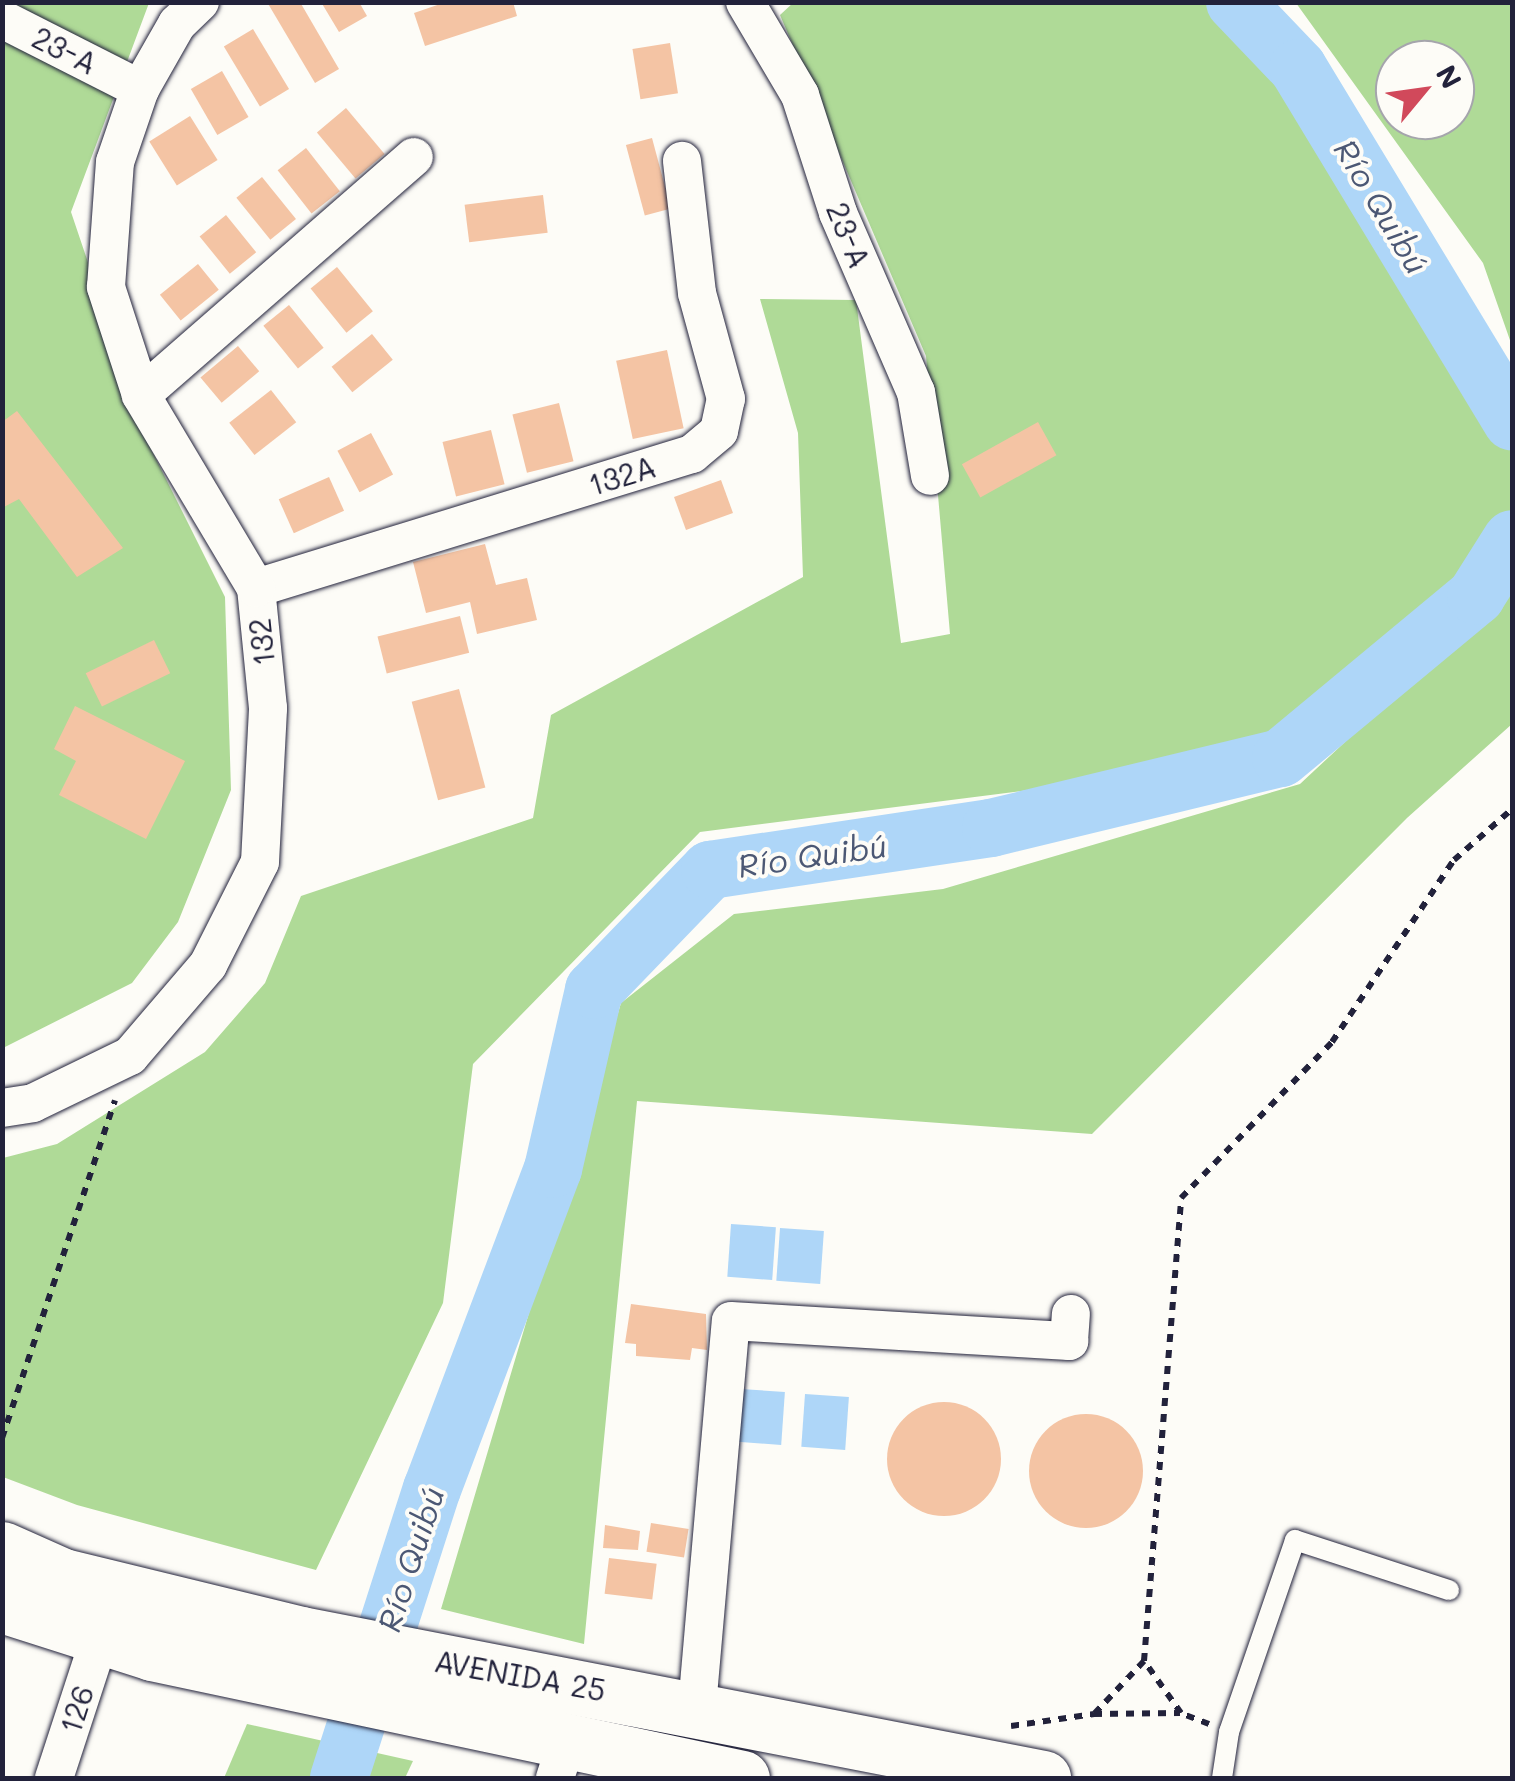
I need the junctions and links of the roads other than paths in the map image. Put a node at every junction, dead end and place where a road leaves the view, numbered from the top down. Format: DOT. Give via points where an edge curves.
graph roads {
  1 [pos="200,2"];
  2 [pos="753,4"];
  3 [pos="2,19"];
  4 [pos="140,88"];
  5 [pos="414,156"];
  6 [pos="682,161"];
  7 [pos="141,395"];
  8 [pos="930,476"];
  9 [pos="256,588"];
  10 [pos="2,1108"];
  11 [pos="1071,1314"];
  12 [pos="2,1549"];
  13 [pos="1449,1590"];
  14 [pos="2,1605"];
  15 [pos="99,1640"];
  16 [pos="294,1658"];
  17 [pos="697,1707"];
  18 [pos="561,1761"];
  19 [pos="54,1778"];
  20 [pos="742,1778"];
  21 [pos="1043,1778"];
  22 [pos="1222,1778"];
  1 -- 4 [label="street" via="177,24"];
  2 -- 8 [label="street, 23-A" via="800,95 838,213 916,392"];
  3 -- 4 [label="street, 23-A"];
  4 -- 7 [label="street, 132" via="115,162 106,287"];
  5 -- 7 [label="street"];
  6 -- 9 [label="street, 132A" via="697,293 726,399 718,431 692,454"];
  7 -- 9 [label="street, 132"];
  9 -- 10 [label="street, 132" via="268,708 260,862 208,965 130,1056 33,1103"];
  11 -- 17 [label="street" via="1070,1341 928,1318 731,1321"];
  12 -- 16 [label="main road, AVENIDA 25"];
  13 -- 22 [label="lane" via="1295,1540 1229,1732"];
  14 -- 15 [label="main road, AVENIDA 25"];
  15 -- 16 [label="main road, AVENIDA 25"];
  15 -- 19 [label="street, 126"];
  16 -- 17 [label="main road, AVENIDA 25" via="449,1663"];
  16 -- 18 [label="main road, AVENIDA 25"];
  17 -- 21 [label="main road, AVENIDA 25"];
  18 -- 20 [label="main road, AVENIDA 25"];
}
